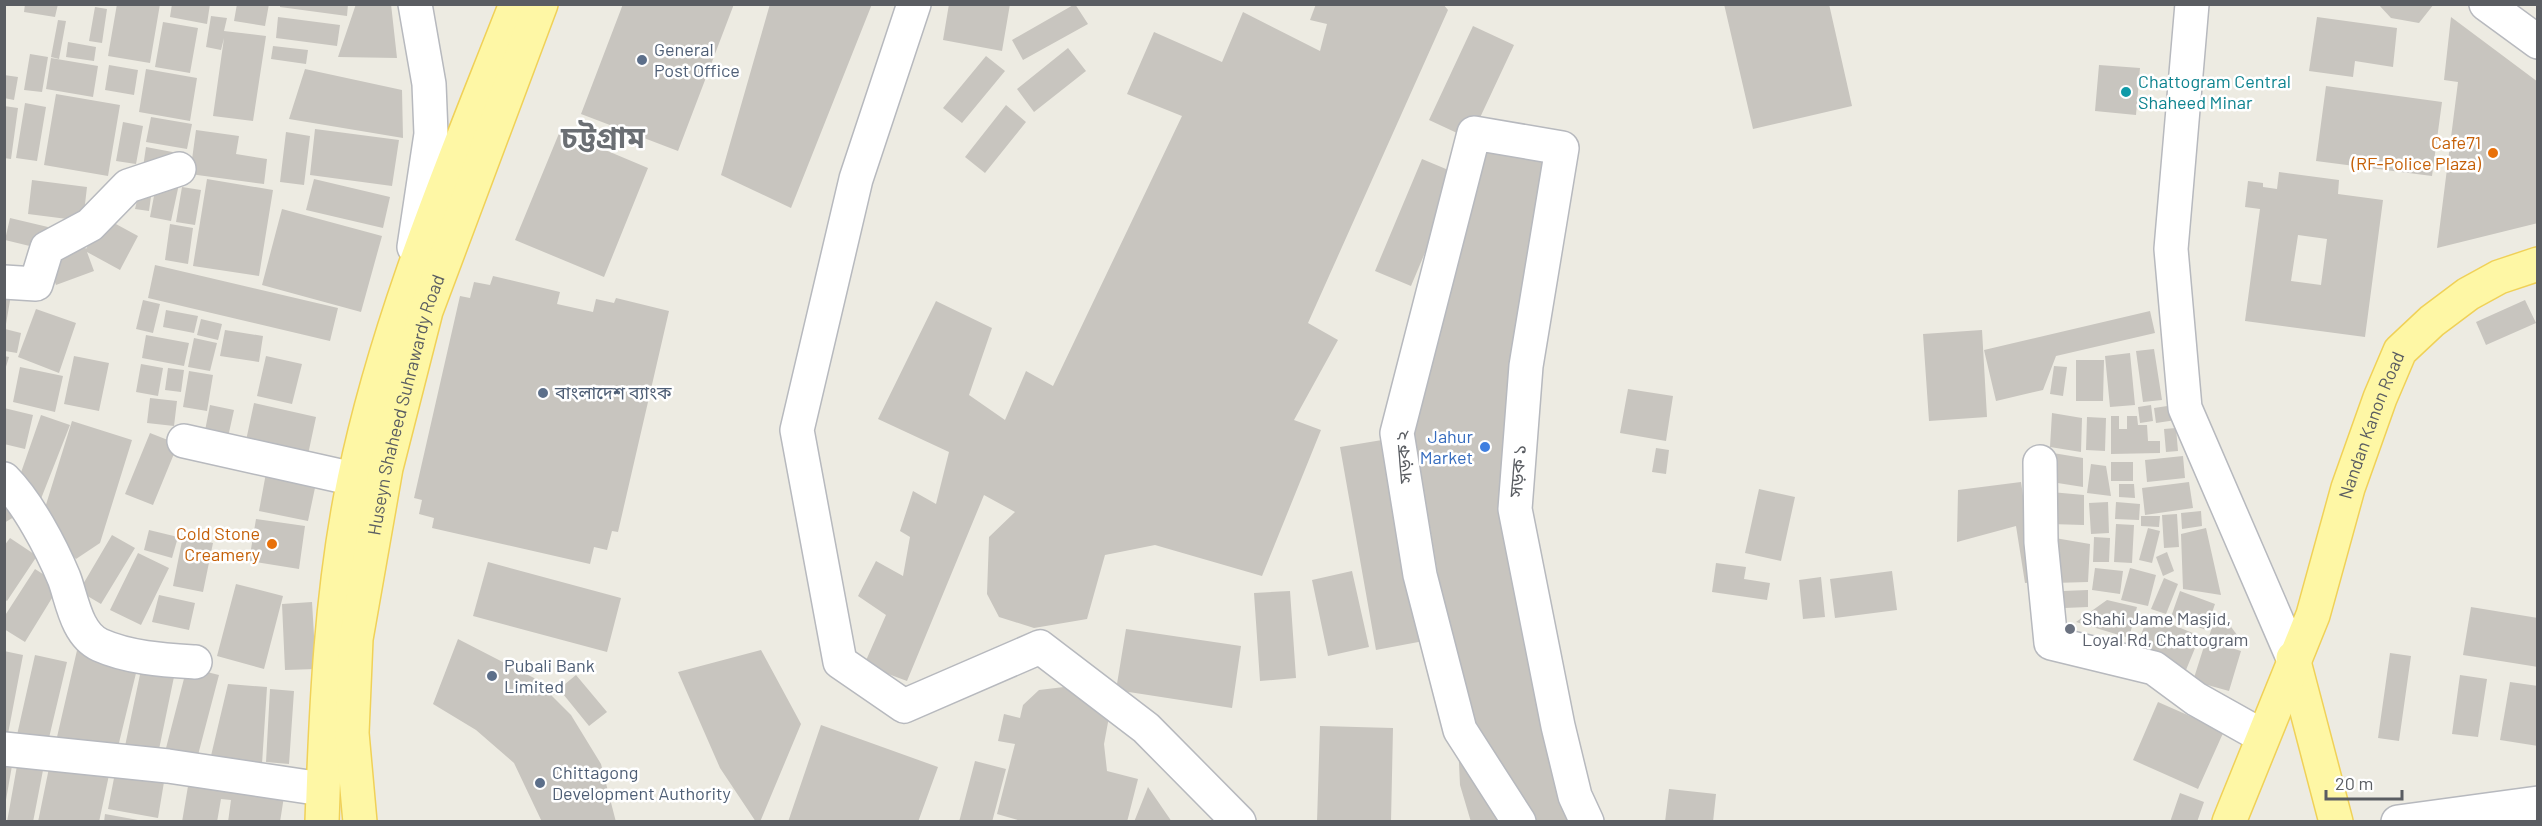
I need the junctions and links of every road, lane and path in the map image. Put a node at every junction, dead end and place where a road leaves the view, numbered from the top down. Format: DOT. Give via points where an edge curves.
graph roads {
  1 [pos="415,4"];
  2 [pos="516,4"];
  3 [pos="541,4"];
  4 [pos="914,4"];
  5 [pos="2192,4"];
  6 [pos="2486,4"];
  7 [pos="2538,42"];
  8 [pos="1529,144"];
  9 [pos="179,169"];
  10 [pos="2538,264"];
  11 [pos="410,275"];
  12 [pos="4,282"];
  13 [pos="184,441"];
  14 [pos="2040,462"];
  15 [pos="4,479"];
  16 [pos="354,480"];
  17 [pos="2294,658"];
  18 [pos="195,662"];
  19 [pos="2262,736"];
  20 [pos="4,749"];
  21 [pos="322,789"];
  22 [pos="2538,803"];
  23 [pos="322,822"];
  24 [pos="360,822"];
  25 [pos="1239,822"];
  26 [pos="1519,822"];
  27 [pos="1587,822"];
  28 [pos="2229,822"];
  29 [pos="2336,822"];
  30 [pos="2398,822"];
  1 -- 11 [label="street" via="429,84 431,134"];
  2 -- 11 [label="main road"];
  3 -- 24 [label="main road, Huseyn Shaheed Suhrawardy Road" via="426,311 386,468 356,639 352,732"];
  4 -- 25 [label="street" via="856,180 797,430 840,662 904,706 1040,647 1146,728"];
  5 -- 17 [label="street" via="2171,249 2185,408"];
  6 -- 7 [label="street"];
  8 -- 26 [label="street, সড়ক ২" via="1474,133 1397,433 1420,575 1460,730"];
  8 -- 27 [label="street, সড়ক ১" via="1562,148 1526,366 1515,508 1558,726 1575,796"];
  9 -- 12 [label="street" via="128,186 90,225 47,248 36,284"];
  10 -- 17 [label="main road, Nandan Kanon Road" via="2499,277 2468,294 2400,351 2348,488 2313,615"];
  11 -- 16 [label="main road"];
  13 -- 16 [label="street"];
  14 -- 19 [label="street" via="2041,542 2051,643 2154,668 2196,699"];
  15 -- 18 [label="street" via="27,508 64,578 74,612 98,644 154,659"];
  16 -- 21 [label="main road" via="332,616"];
  17 -- 19 [label="main road, Nandan Kanon Road"];
  17 -- 29 [label="main road"];
  19 -- 28 [label="main road, Nandan Kanon Road"];
  20 -- 21 [label="street" via="168,766"];
  21 -- 23 [label="main road"];
  22 -- 30 [label="street"];
}
